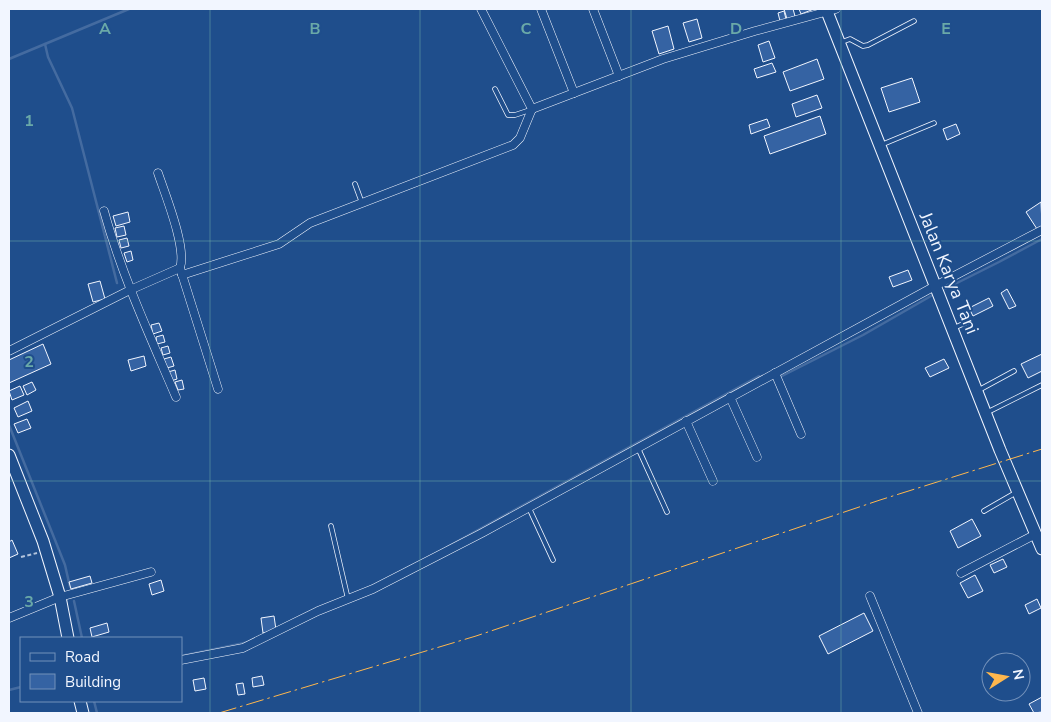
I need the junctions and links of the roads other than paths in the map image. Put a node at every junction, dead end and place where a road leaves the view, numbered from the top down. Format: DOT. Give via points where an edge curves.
graph roads {
  1 [pos="481,9"];
  2 [pos="541,9"];
  3 [pos="593,9"];
  4 [pos="830,10"];
  5 [pos="914,21"];
  6 [pos="840,42"];
  7 [pos="619,76"];
  8 [pos="495,89"];
  9 [pos="574,93"];
  10 [pos="532,109"];
  11 [pos="934,123"];
  12 [pos="879,146"];
  13 [pos="158,173"];
  14 [pos="355,184"];
  15 [pos="362,203"];
  16 [pos="104,211"];
  17 [pos="1042,230"];
  18 [pos="181,271"];
  19 [pos="935,286"];
  20 [pos="130,290"];
  21 [pos="967,322"];
  22 [pos="952,329"];
  23 [pos="9,350"];
  24 [pos="1014,371"];
  25 [pos="775,373"];
  26 [pos="1042,385"];
  27 [pos="218,389"];
  28 [pos="977,391"];
  29 [pos="176,397"];
  30 [pos="730,397"];
  31 [pos="986,413"];
  32 [pos="686,421"];
  33 [pos="802,434"];
  34 [pos="638,448"];
  35 [pos="9,455"];
  36 [pos="757,457"];
  37 [pos="713,481"];
  38 [pos="1017,491"];
  39 [pos="529,508"];
  40 [pos="984,511"];
  41 [pos="667,512"];
  42 [pos="331,526"];
  43 [pos="1036,534"];
  44 [pos="1042,549"];
  45 [pos="553,560"];
  46 [pos="151,572"];
  47 [pos="961,573"];
  48 [pos="870,596"];
  49 [pos="60,597"];
  50 [pos="348,600"];
  51 [pos="9,618"];
  52 [pos="68,637"];
  53 [pos="182,660"];
  54 [pos="918,713"];
  1 -- 10 [label="street"];
  2 -- 9 [label="street"];
  3 -- 7 [label="street"];
  4 -- 6 [label="street, Jalan Karya Tani"];
  4 -- 7 [label="street"];
  5 -- 6 [label="lane" via="868,45 862,46 850,39"];
  6 -- 12 [label="street, Jalan Karya Tani"];
  7 -- 9 [label="street"];
  8 -- 10 [label="lane" via="508,115"];
  9 -- 10 [label="street"];
  10 -- 15 [label="street" via="520,138 513,145"];
  11 -- 12 [label="lane"];
  12 -- 19 [label="street, Jalan Karya Tani"];
  13 -- 18 [label="street" via="180,246"];
  14 -- 15 [label="lane"];
  15 -- 18 [label="street" via="303,227 279,244"];
  16 -- 20 [label="street"];
  17 -- 19 [label="street"];
  18 -- 20 [label="street"];
  18 -- 27 [label="street"];
  19 -- 22 [label="street, Jalan Karya Tani"];
  19 -- 25 [label="street"];
  20 -- 23 [label="street"];
  20 -- 29 [label="street"];
  21 -- 22 [label="lane"];
  22 -- 28 [label="street, Jalan Karya Tani"];
  24 -- 28 [label="lane"];
  25 -- 30 [label="street"];
  25 -- 33 [label="street"];
  26 -- 31 [label="lane"];
  28 -- 31 [label="street, Jalan Karya Tani"];
  30 -- 32 [label="street"];
  30 -- 36 [label="street"];
  31 -- 38 [label="street, Jalan Karya Tani"];
  32 -- 34 [label="street"];
  32 -- 37 [label="street"];
  34 -- 39 [label="street"];
  34 -- 41 [label="lane"];
  35 -- 49 [label="street"];
  38 -- 40 [label="lane"];
  38 -- 43 [label="street, Jalan Karya Tani"];
  39 -- 45 [label="lane"];
  39 -- 50 [label="street"];
  42 -- 50 [label="lane"];
  43 -- 44 [label="street, Jalan Karya Tani"];
  43 -- 47 [label="street"];
  46 -- 49 [label="street"];
  48 -- 54 [label="street"];
  49 -- 51 [label="street"];
  49 -- 52 [label="street"];
  50 -- 53 [label="street" via="243,648"];
}
